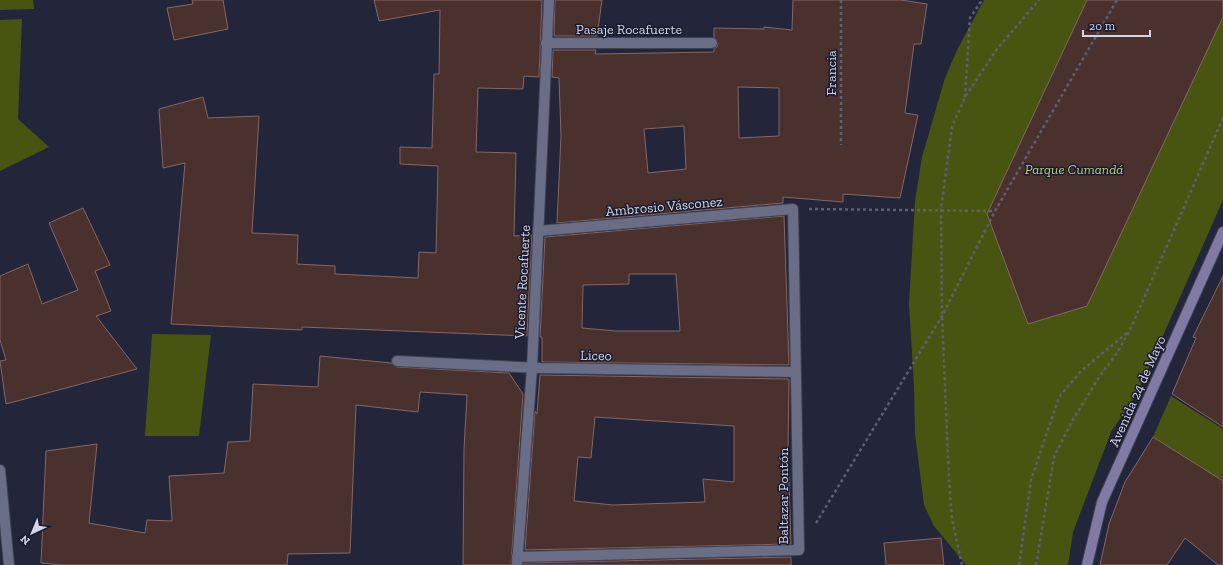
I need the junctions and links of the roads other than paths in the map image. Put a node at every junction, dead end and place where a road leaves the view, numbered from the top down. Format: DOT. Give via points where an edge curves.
graph roads {
  1 [pos="549,0"];
  2 [pos="546,43"];
  3 [pos="712,44"];
  4 [pos="793,209"];
  5 [pos="538,231"];
  6 [pos="1223,232"];
  7 [pos="397,361"];
  8 [pos="532,368"];
  9 [pos="795,372"];
  10 [pos="0,470"];
  11 [pos="517,561"];
  12 [pos="9,565"];
  13 [pos="1087,565"];
  1 -- 2 [label="street, Vicente Rocafuerte"];
  2 -- 3 [label="street, Pasaje Rocafuerte"];
  2 -- 5 [label="street, Vicente Rocafuerte"];
  4 -- 5 [label="street, Ambrosio Vásconez"];
  4 -- 9 [label="street, Baltazar Pontón"];
  5 -- 8 [label="street, Vicente Rocafuerte"];
  6 -- 13 [label="main road, Avenida 24 de Mayo" via="1102,502"];
  7 -- 8 [label="street, Liceo"];
  8 -- 9 [label="street, Liceo"];
  8 -- 11 [label="street, Vicente Rocafuerte"];
  9 -- 11 [label="street, Baltazar Pontón" via="799,550"];
  10 -- 12 [label="street"];
}
